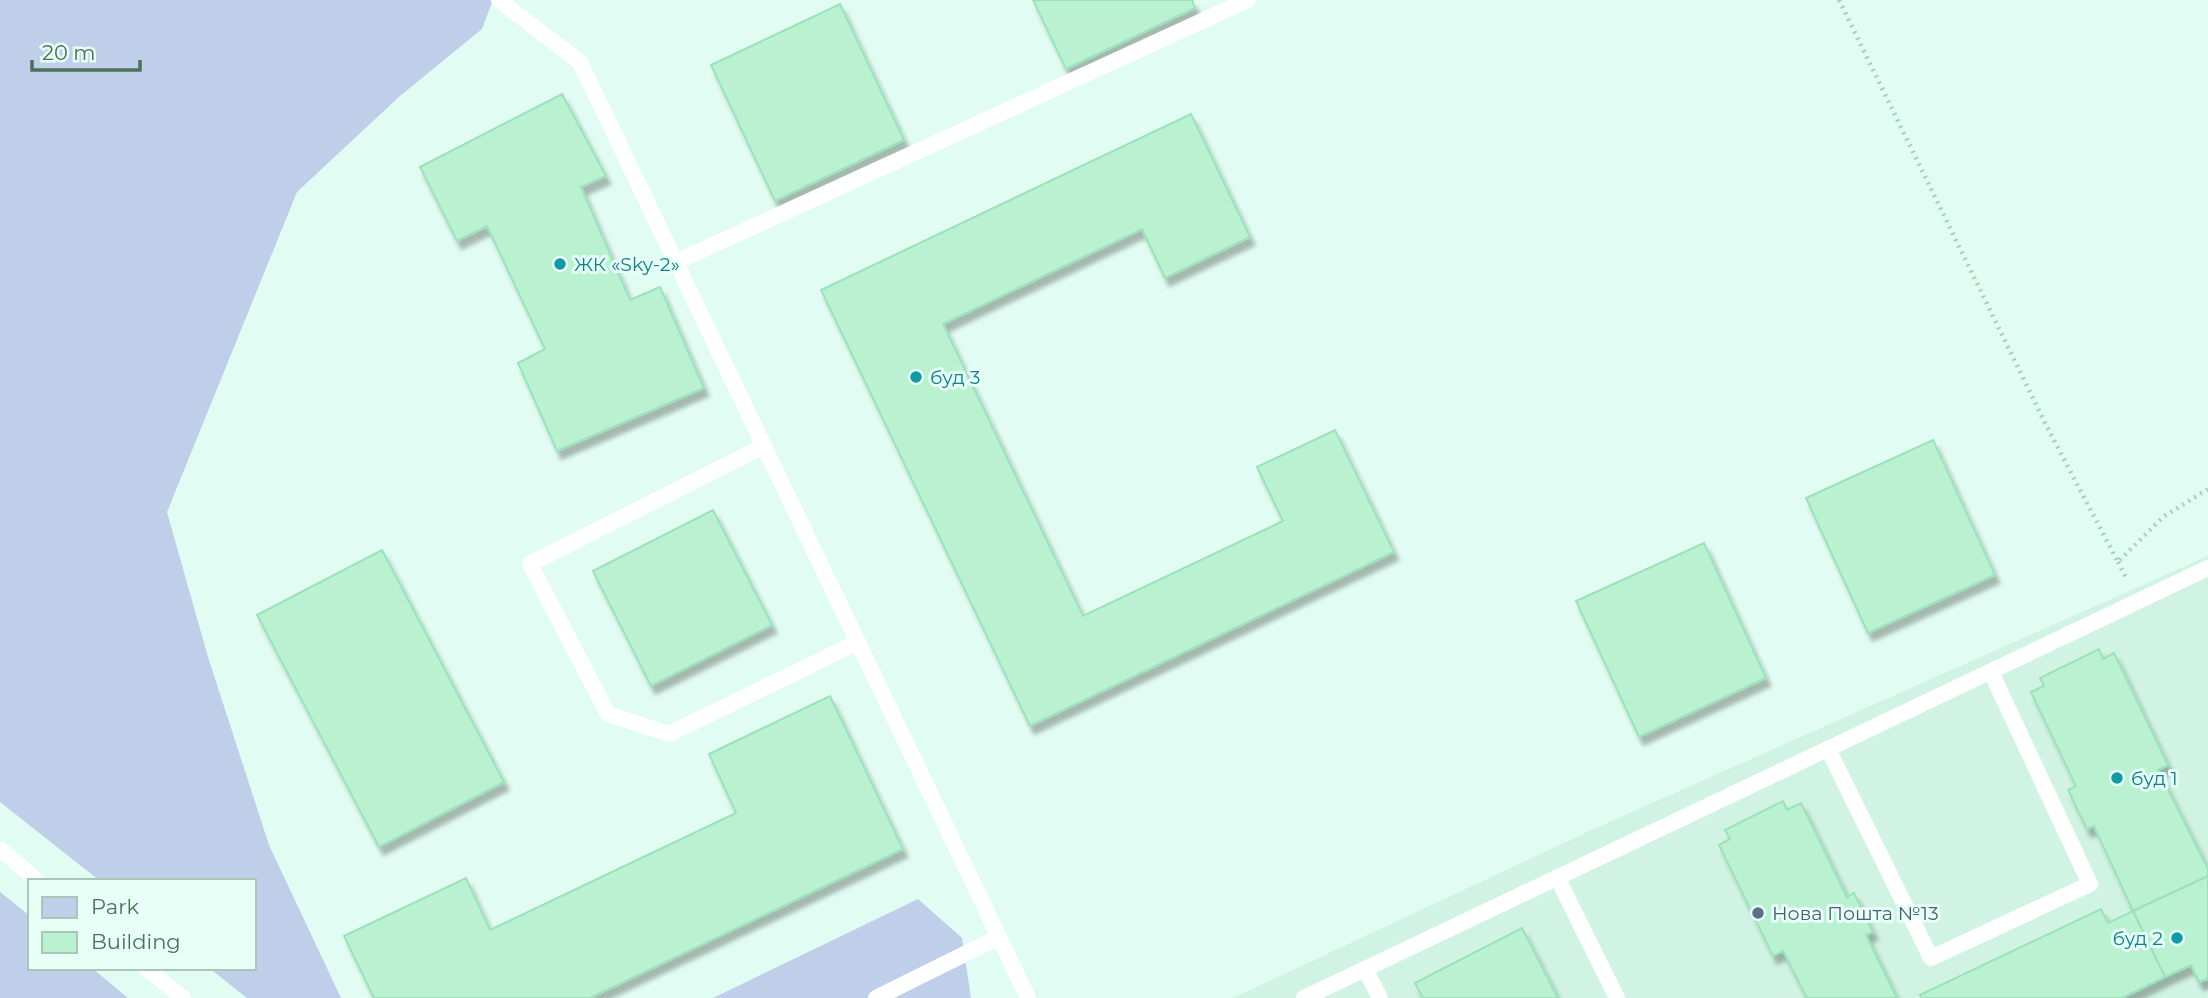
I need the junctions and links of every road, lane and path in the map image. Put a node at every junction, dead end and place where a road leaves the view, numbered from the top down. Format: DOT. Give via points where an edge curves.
graph roads {
  1 [pos="499,0"];
  2 [pos="1248,0"];
  3 [pos="1839,0"];
  4 [pos="676,262"];
  5 [pos="764,446"];
  6 [pos="2208,489"];
  7 [pos="2208,568"];
  8 [pos="858,642"];
  9 [pos="1991,672"];
  10 [pos="1828,749"];
  11 [pos="0,849"];
  12 [pos="1557,877"];
  13 [pos="36,879"];
  14 [pos="999,937"];
  15 [pos="1365,969"];
  16 [pos="148,970"];
  17 [pos="183,998"];
  18 [pos="876,998"];
  19 [pos="1028,998"];
  20 [pos="1304,998"];
  21 [pos="1380,998"];
  22 [pos="1617,998"];
  1 -- 4 [label="lane" via="580,62"];
  2 -- 4 [label="lane"];
  3 -- 6 [label="path" via="2046,427 2118,562 2163,517"];
  4 -- 5 [label="lane"];
  5 -- 8 [label="lane"];
  5 -- 8 [label="lane" via="530,565 608,714 669,734"];
  7 -- 9 [label="lane"];
  8 -- 14 [label="lane"];
  9 -- 10 [label="lane"];
  9 -- 10 [label="lane" via="2090,884 1931,958"];
  10 -- 12 [label="lane"];
  11 -- 13 [label="lane"];
  12 -- 15 [label="lane"];
  12 -- 22 [label="lane"];
  14 -- 18 [label="lane"];
  14 -- 19 [label="lane"];
  15 -- 20 [label="lane"];
  15 -- 21 [label="lane"];
  16 -- 17 [label="lane"];
}
